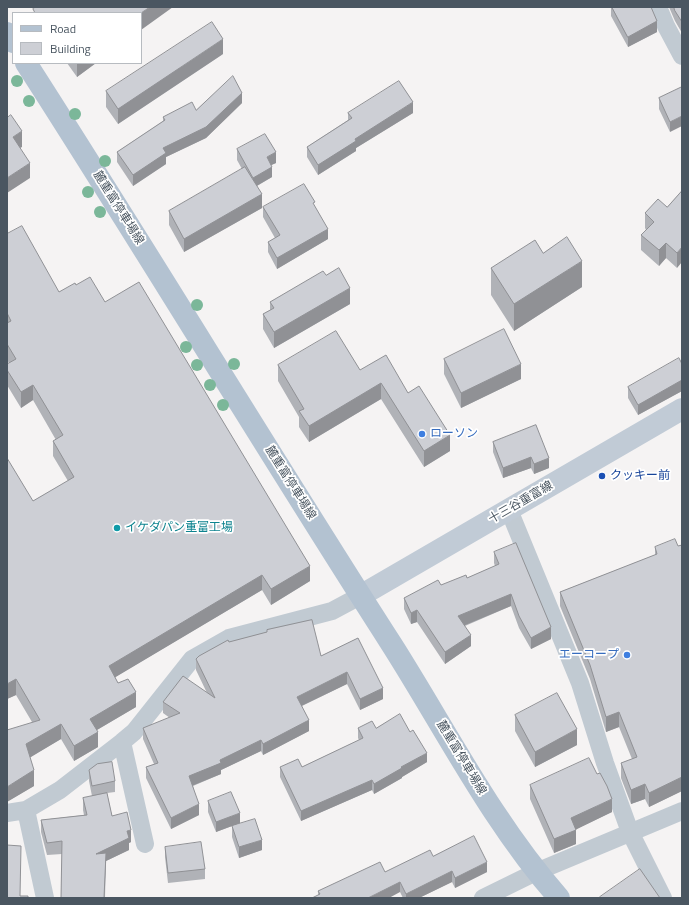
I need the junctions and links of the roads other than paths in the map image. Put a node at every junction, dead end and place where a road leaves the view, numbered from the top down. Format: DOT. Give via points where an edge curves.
graph roads {
  1 [pos="658,7"];
  2 [pos="682,56"];
  3 [pos="27,64"];
  4 [pos="682,409"];
  5 [pos="509,510"];
  6 [pos="360,596"];
  7 [pos="122,742"];
  8 [pos="26,810"];
  9 [pos="682,811"];
  10 [pos="7,812"];
  11 [pos="630,832"];
  12 [pos="145,844"];
  13 [pos="536,872"];
  14 [pos="45,898"];
  15 [pos="482,898"];
  16 [pos="560,898"];
  17 [pos="663,898"];
  1 -- 2 [label="street"];
  3 -- 6 [label="main road, 麓重富停車場線"];
  4 -- 5 [label="main road, 十三谷重富線"];
  5 -- 6 [label="main road, 十三谷重富線"];
  5 -- 11 [label="street" via="580,683"];
  6 -- 7 [label="street" via="332,611 229,638 192,658 134,732"];
  6 -- 13 [label="main road, 麓重富停車場線" via="493,811"];
  7 -- 8 [label="street" via="60,790"];
  7 -- 12 [label="street"];
  8 -- 10 [label="street"];
  8 -- 14 [label="street"];
  9 -- 11 [label="street"];
  11 -- 13 [label="street"];
  11 -- 17 [label="street"];
  13 -- 15 [label="street"];
  13 -- 16 [label="main road, 麓重富停車場線"];
}
